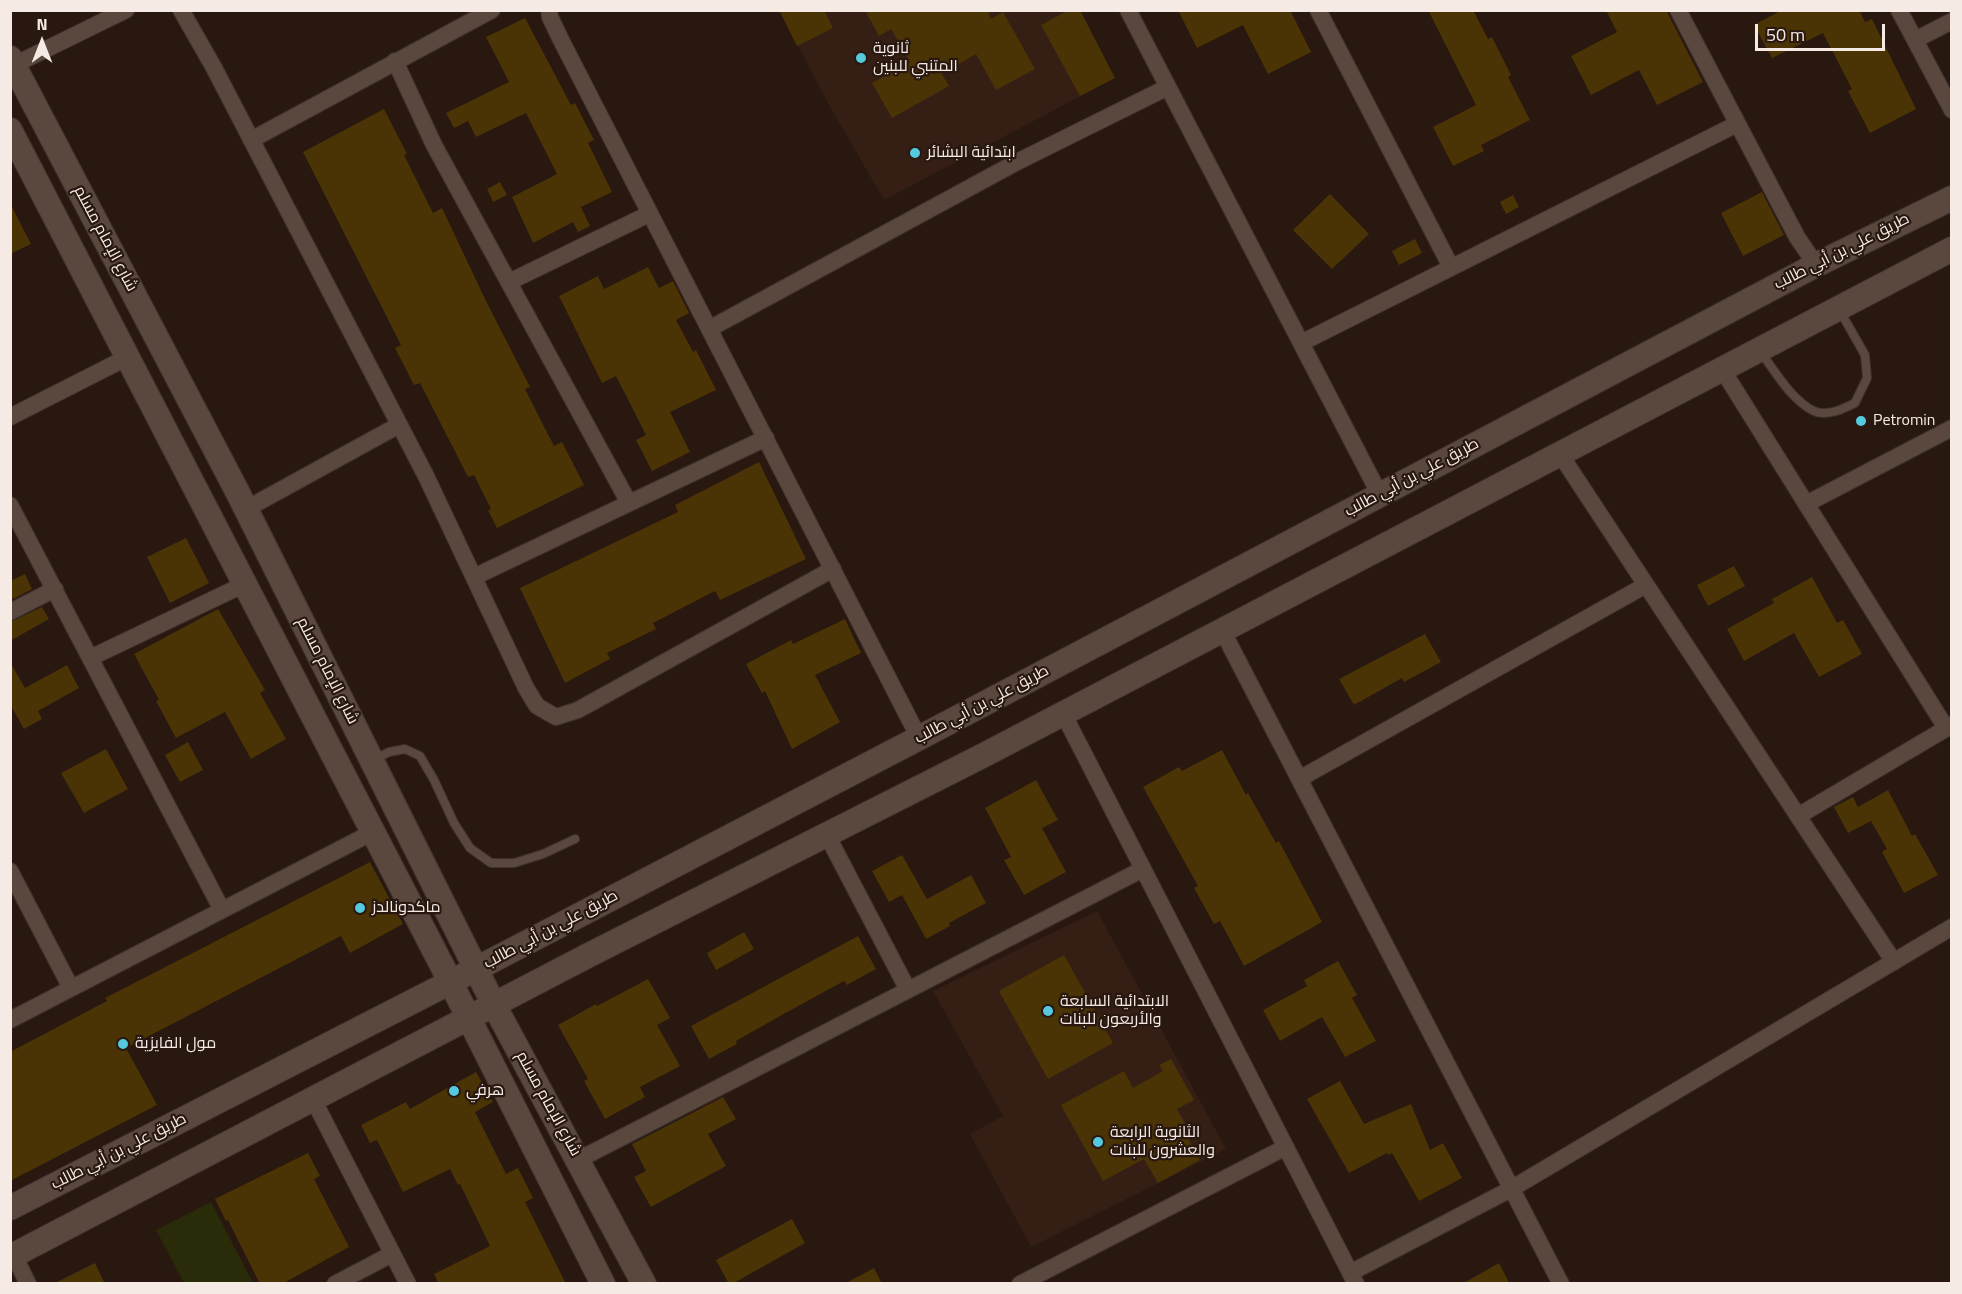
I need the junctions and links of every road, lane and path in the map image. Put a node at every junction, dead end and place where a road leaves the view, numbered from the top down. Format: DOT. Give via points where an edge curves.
graph roads {
  1 [pos="126,10"];
  2 [pos="181,10"];
  3 [pos="492,10"];
  4 [pos="549,10"];
  5 [pos="1128,10"];
  6 [pos="1318,10"];
  7 [pos="1678,10"];
  8 [pos="1899,10"];
  9 [pos="1952,21"];
  10 [pos="1916,40"];
  11 [pos="395,61"];
  12 [pos="12,62"];
  13 [pos="1168,87"];
  14 [pos="1952,110"];
  15 [pos="1737,124"];
  16 [pos="10,130"];
  17 [pos="251,140"];
  18 [pos="1952,198"];
  19 [pos="650,214"];
  20 [pos="1952,249"];
  21 [pos="1816,265"];
  22 [pos="1451,267"];
  23 [pos="509,282"];
  24 [pos="1838,308"];
  25 [pos="709,329"];
  26 [pos="1301,343"];
  27 [pos="1759,350"];
  28 [pos="128,357"];
  29 [pos="1722,369"];
  30 [pos="10,417"];
  31 [pos="399,424"];
  32 [pos="1952,428"];
  33 [pos="766,438"];
  34 [pos="1560,453"];
  35 [pos="1380,495"];
  36 [pos="629,503"];
  37 [pos="1806,504"];
  38 [pos="10,505"];
  39 [pos="246,509"];
  40 [pos="833,569"];
  41 [pos="474,577"];
  42 [pos="245,584"];
  43 [pos="1646,585"];
  44 [pos="55,589"];
  45 [pos="10,612"];
  46 [pos="1222,630"];
  47 [pos="90,658"];
  48 [pos="1063,713"];
  49 [pos="1949,726"];
  50 [pos="919,738"];
  51 [pos="372,760"];
  52 [pos="1299,779"];
  53 [pos="1798,816"];
  54 [pos="373,832"];
  55 [pos="826,835"];
  56 [pos="575,839"];
  57 [pos="1143,869"];
  58 [pos="10,871"];
  59 [pos="222,910"];
  60 [pos="1952,927"];
  61 [pos="1894,962"];
  62 [pos="477,969"];
  63 [pos="450,981"];
  64 [pos="71,988"];
  65 [pos="908,990"];
  66 [pos="494,1005"];
  67 [pos="468,1018"];
  68 [pos="10,1020"];
  69 [pos="313,1099"];
  70 [pos="1286,1147"];
  71 [pos="579,1160"];
  72 [pos="1511,1189"];
  73 [pos="10,1208"];
  74 [pos="393,1254"];
  75 [pos="12,1256"];
  76 [pos="1353,1278"];
  77 [pos="1027,1282"];
  78 [pos="28,1284"];
  79 [pos="334,1284"];
  80 [pos="408,1284"];
  81 [pos="603,1284"];
  82 [pos="644,1284"];
  83 [pos="1561,1284"];
  1 -- 12 [label="street"];
  2 -- 17 [label="street"];
  3 -- 11 [label="street"];
  4 -- 19 [label="street"];
  5 -- 13 [label="street"];
  6 -- 22 [label="street"];
  7 -- 15 [label="street"];
  8 -- 10 [label="street"];
  9 -- 10 [label="street"];
  10 -- 14 [label="street"];
  11 -- 17 [label="street"];
  11 -- 23 [label="street"];
  12 -- 39 [label="main road, شارع الإمام مسلم"];
  13 -- 25 [label="street" via="1017,162"];
  13 -- 26 [label="street"];
  15 -- 21 [label="street"];
  15 -- 22 [label="street"];
  16 -- 28 [label="main road, شارع الإمام مسلم"];
  17 -- 31 [label="street"];
  18 -- 21 [label="main road, طريق علي بن أبي طالب"];
  19 -- 23 [label="street"];
  19 -- 25 [label="street"];
  20 -- 24 [label="main road"];
  21 -- 35 [label="main road, طريق علي بن أبي طالب"];
  22 -- 26 [label="street"];
  23 -- 36 [label="street"];
  24 -- 27 [label="main road"];
  24 -- 27 [label="lane" via="1865,355 1867,378 1855,403 1836,412 1815,412 1792,394"];
  25 -- 33 [label="street"];
  26 -- 35 [label="street"];
  27 -- 29 [label="main road"];
  28 -- 30 [label="street"];
  28 -- 42 [label="main road, شارع الإمام مسلم"];
  29 -- 34 [label="main road"];
  29 -- 37 [label="street"];
  31 -- 39 [label="street"];
  31 -- 41 [label="street"];
  32 -- 37 [label="street"];
  33 -- 36 [label="street"];
  33 -- 40 [label="street"];
  34 -- 43 [label="street"];
  34 -- 46 [label="main road"];
  35 -- 50 [label="main road, طريق علي بن أبي طالب"];
  36 -- 41 [label="street"];
  37 -- 49 [label="street"];
  38 -- 44 [label="street"];
  39 -- 51 [label="main road, شارع الإمام مسلم"];
  40 -- 41 [label="street" via="578,710 556,717 537,706 526,688"];
  40 -- 50 [label="street"];
  42 -- 47 [label="street"];
  42 -- 54 [label="main road, شارع الإمام مسلم"];
  43 -- 52 [label="street"];
  43 -- 53 [label="street"];
  44 -- 45 [label="street"];
  44 -- 47 [label="street"];
  46 -- 48 [label="main road"];
  46 -- 52 [label="street"];
  47 -- 59 [label="street"];
  48 -- 55 [label="main road"];
  48 -- 57 [label="street"];
  49 -- 53 [label="street"];
  50 -- 62 [label="main road, طريق علي بن أبي طالب"];
  51 -- 56 [label="lane" via="405,749 420,756 470,848 491,863 514,863"];
  51 -- 62 [label="main road, شارع الإمام مسلم"];
  52 -- 72 [label="street"];
  53 -- 61 [label="street"];
  54 -- 59 [label="street"];
  54 -- 63 [label="main road, شارع الإمام مسلم"];
  55 -- 65 [label="street"];
  55 -- 66 [label="main road"];
  57 -- 65 [label="street"];
  57 -- 70 [label="street"];
  58 -- 64 [label="street"];
  59 -- 64 [label="street"];
  60 -- 61 [label="street"];
  61 -- 72 [label="street"];
  62 -- 63 [label="main road, طريق علي بن أبي طالب"];
  62 -- 66 [label="main road, شارع الإمام مسلم"];
  63 -- 67 [label="main road, شارع الإمام مسلم"];
  63 -- 73 [label="main road, طريق علي بن أبي طالب"];
  64 -- 68 [label="street"];
  65 -- 71 [label="street"];
  66 -- 67 [label="main road"];
  66 -- 71 [label="main road, شارع الإمام مسلم"];
  67 -- 69 [label="main road"];
  67 -- 81 [label="main road, شارع الإمام مسلم"];
  69 -- 74 [label="street"];
  69 -- 75 [label="main road"];
  70 -- 76 [label="street"];
  70 -- 77 [label="street"];
  71 -- 82 [label="main road, شارع الإمام مسلم"];
  72 -- 76 [label="street"];
  72 -- 83 [label="street"];
  74 -- 79 [label="street"];
  74 -- 80 [label="street"];
  75 -- 78 [label="street"];
}
